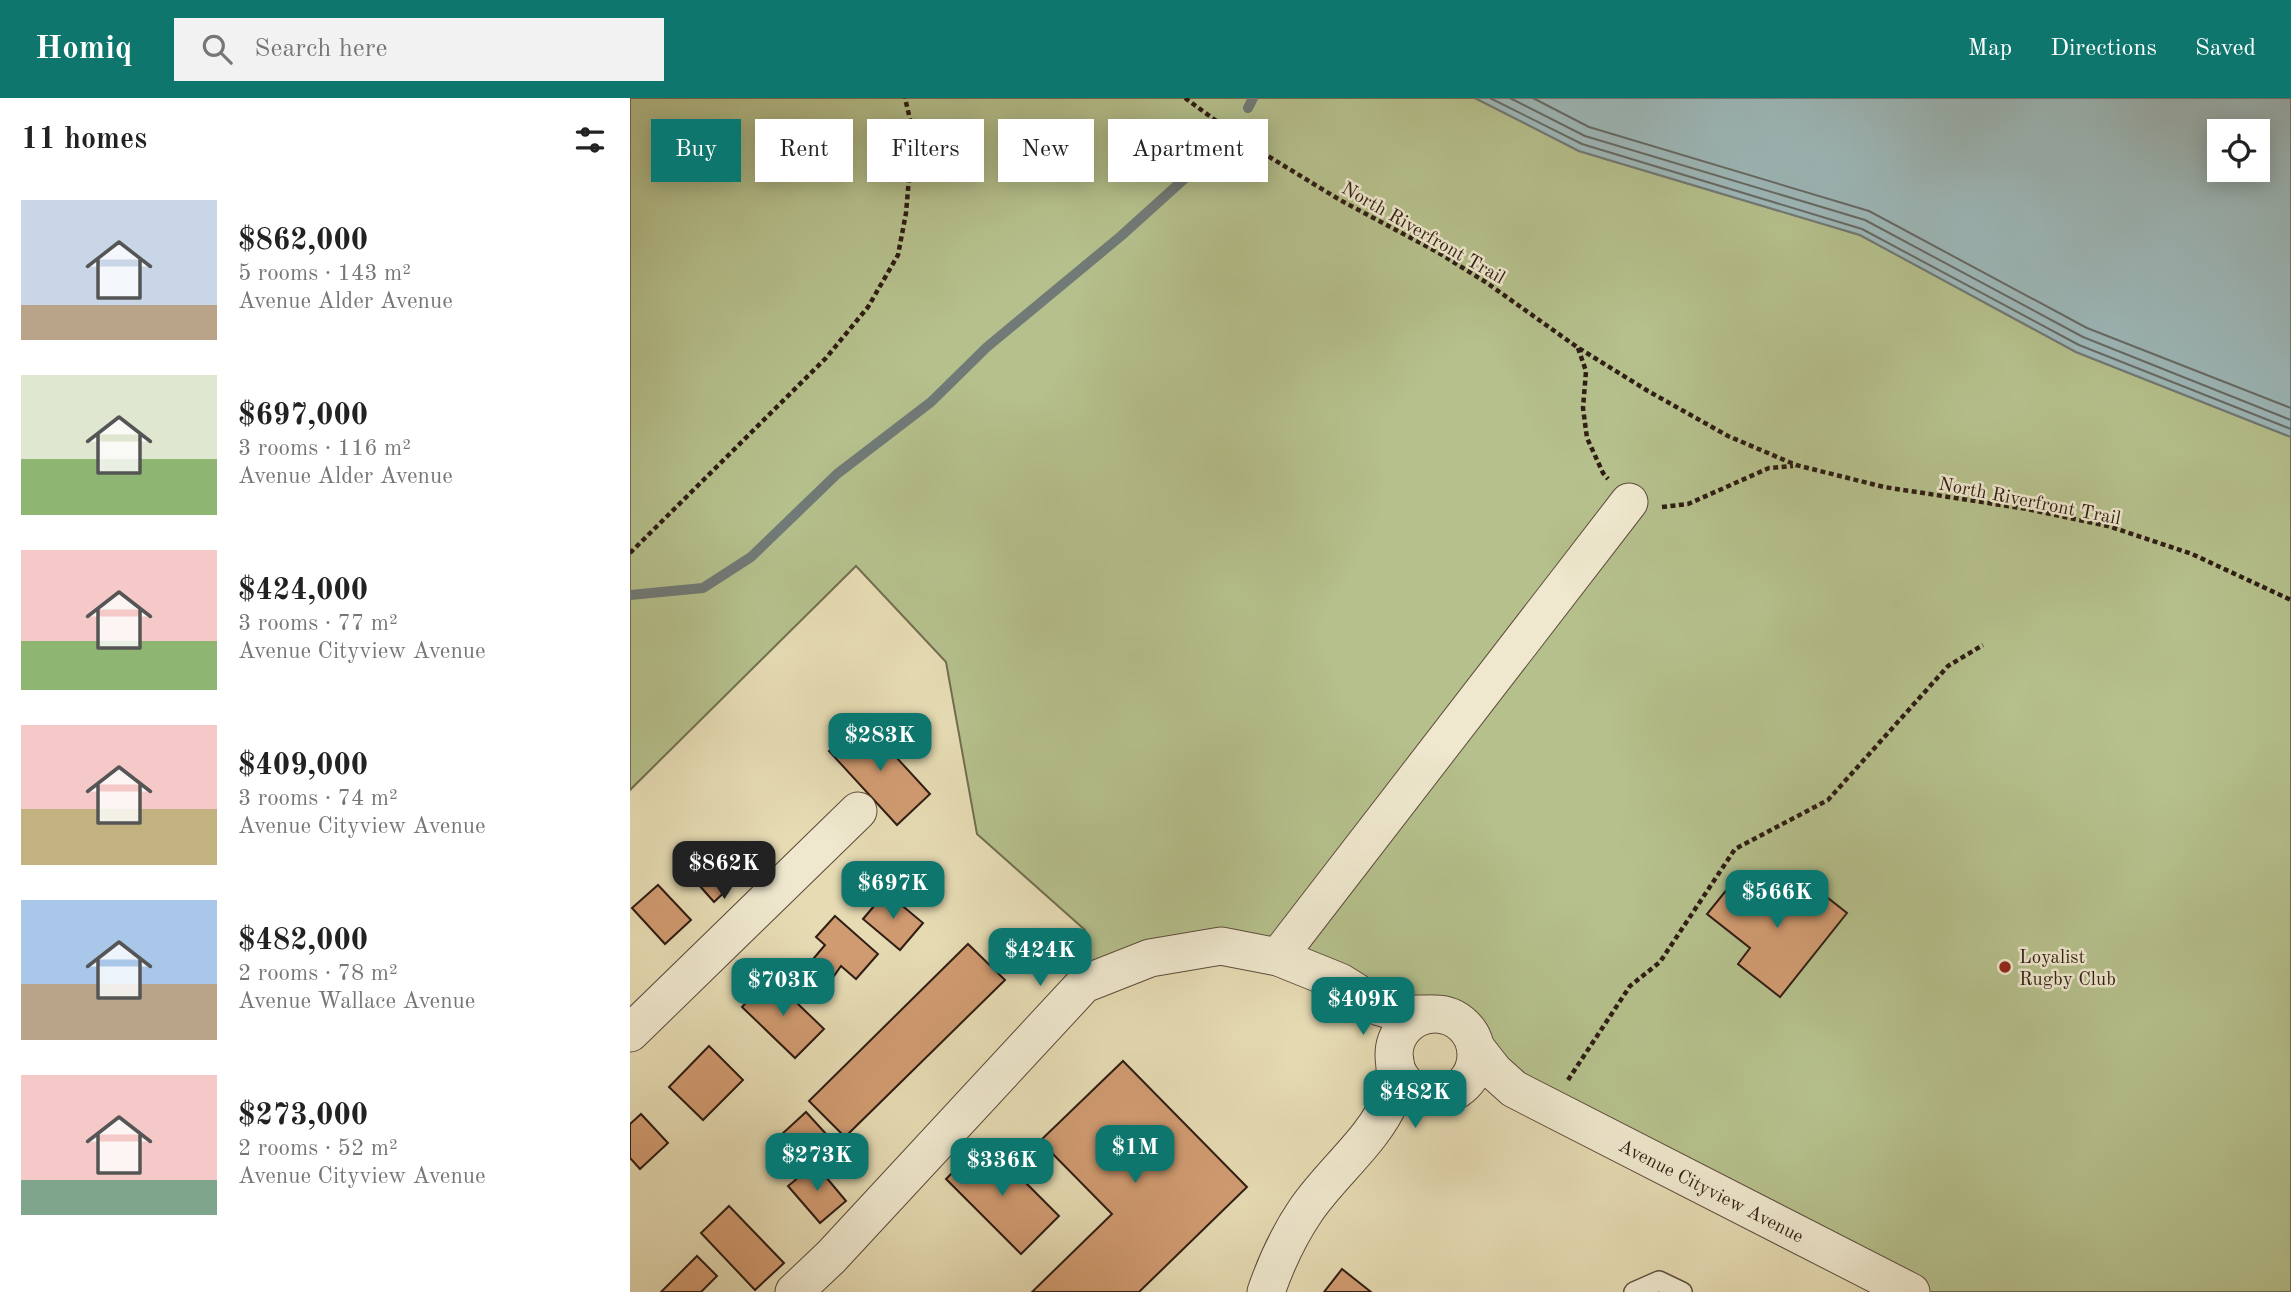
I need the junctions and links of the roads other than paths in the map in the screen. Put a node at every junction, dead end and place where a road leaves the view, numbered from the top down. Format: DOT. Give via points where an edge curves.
graph roads {
  1 [pos="1629,502"];
  2 [pos="858,811"];
  3 [pos="1278,957"];
  4 [pos="1380,1007"];
  5 [pos="1430,1014"];
  6 [pos="630,1033"];
  7 [pos="1476,1048"];
  8 [pos="1395,1055"];
  9 [pos="1514,1089"];
  10 [pos="1442,1093"];
  11 [pos="1379,1121"];
  12 [pos="794,1292"];
  13 [pos="1266,1292"];
  14 [pos="1633,1292"];
  15 [pos="1682,1292"];
  16 [pos="1912,1292"];
  1 -- 3 [label="street"];
  2 -- 6 [label="street"];
  3 -- 4 [label="street" via="1340,982"];
  3 -- 12 [label="street" via="1220,946 1150,958 1084,984"];
  4 -- 5 [label="street"];
  4 -- 8 [label="street" via="1391,1026"];
  5 -- 7 [label="street" via="1465,1026"];
  5 -- 8 [label="street" via="1407,1025 1399,1035"];
  7 -- 9 [label="street, Avenue Cityview Avenue"];
  7 -- 10 [label="street" via="1476,1061 1465,1084"];
  8 -- 10 [label="street" via="1399,1074 1408,1085 1418,1092"];
  8 -- 11 [label="street" via="1392,1097"];
  9 -- 10 [label="street, Avenue Cityview Avenue" via="1482,1086"];
  9 -- 16 [label="street, Avenue Cityview Avenue"];
  10 -- 11 [label="street, Avenue Cityview Avenue" via="1413,1099"];
  11 -- 13 [label="street" via="1307,1208"];
  14 -- 15 [label="lane" via="1659,1282"];
}
